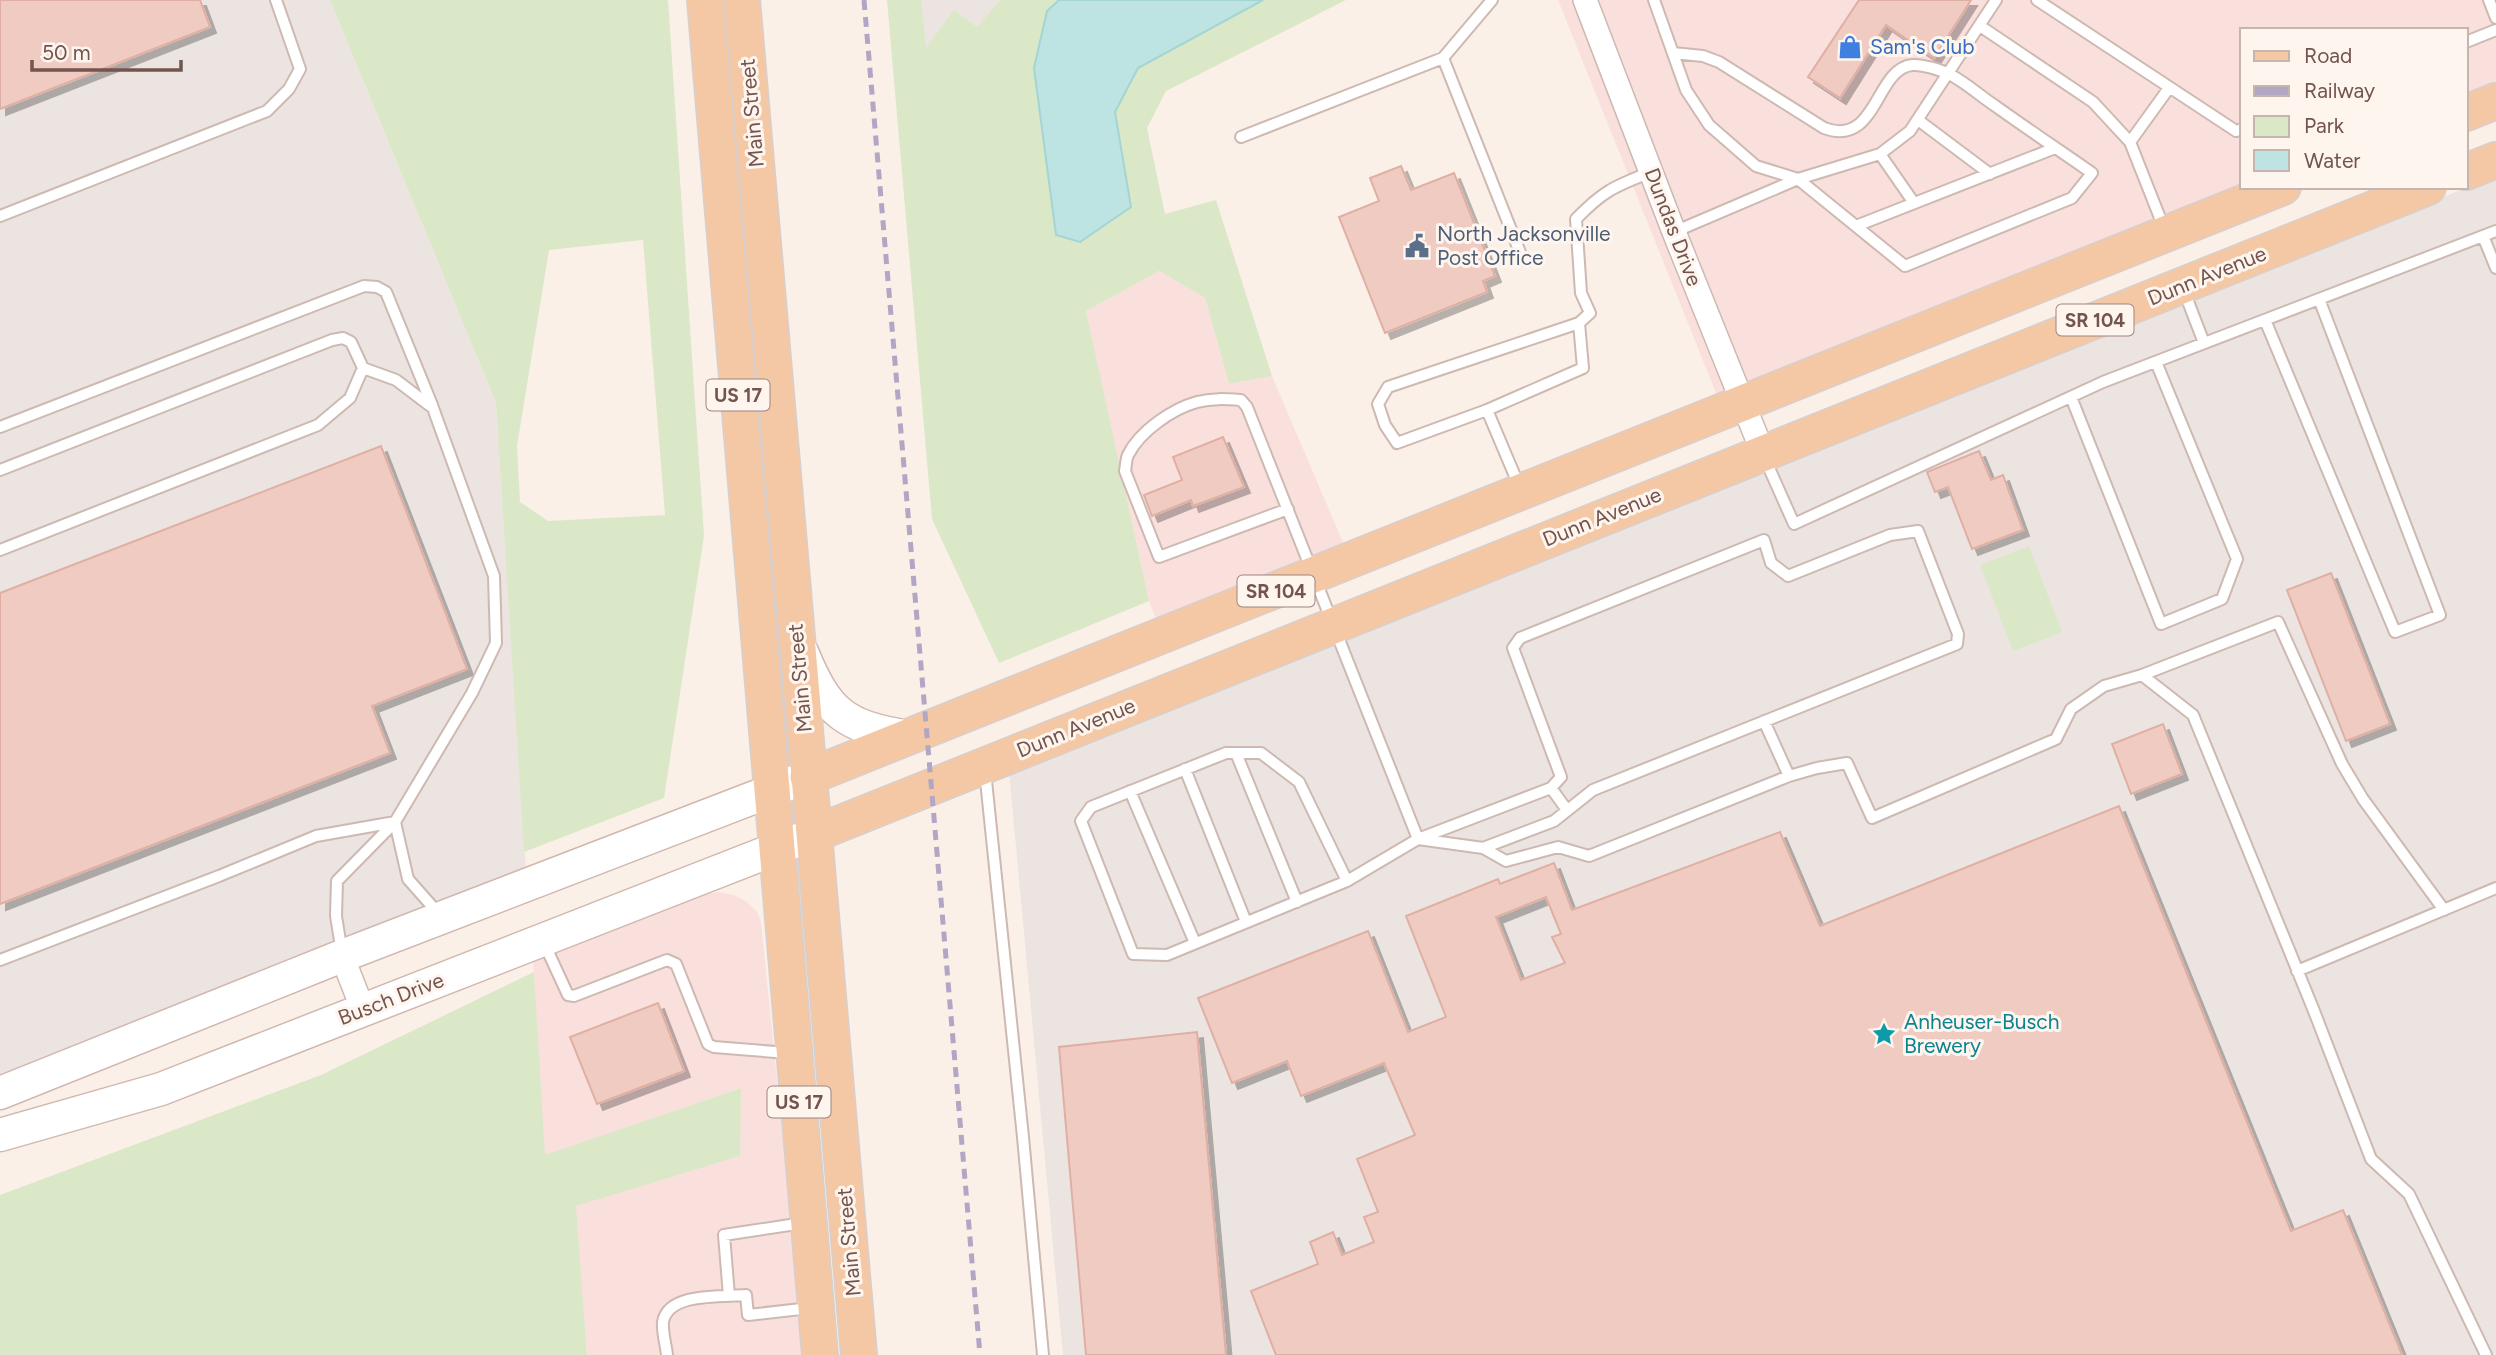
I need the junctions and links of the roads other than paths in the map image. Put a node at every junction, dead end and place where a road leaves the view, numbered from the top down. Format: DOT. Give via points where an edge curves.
graph roads {
  1 [pos="276,0"];
  2 [pos="705,0"];
  3 [pos="742,0"];
  4 [pos="1492,0"];
  5 [pos="1585,0"];
  6 [pos="1654,0"];
  7 [pos="1996,0"];
  8 [pos="2037,0"];
  9 [pos="2489,0"];
  10 [pos="2496,18"];
  11 [pos="1980,26"];
  12 [pos="2496,30"];
  13 [pos="2468,41"];
  14 [pos="1673,54"];
  15 [pos="1443,58"];
  16 [pos="1948,74"];
  17 [pos="2169,88"];
  18 [pos="2496,101"];
  19 [pos="2468,112"];
  20 [pos="1918,120"];
  21 [pos="2240,130"];
  22 [pos="1241,137"];
  23 [pos="2130,142"];
  24 [pos="2055,148"];
  25 [pos="1880,154"];
  26 [pos="2496,160"];
  27 [pos="2468,171"];
  28 [pos="1651,172"];
  29 [pos="1990,174"];
  30 [pos="1798,179"];
  31 [pos="2278,189"];
  32 [pos="2423,189"];
  33 [pos="1914,203"];
  34 [pos="0,216"];
  35 [pos="1856,226"];
  36 [pos="2496,231"];
  37 [pos="1674,232"];
  38 [pos="2167,234"];
  39 [pos="2483,236"];
  40 [pos="1523,260"];
  41 [pos="2496,268"];
  42 [pos="2182,285"];
  43 [pos="2319,299"];
  44 [pos="2265,320"];
  45 [pos="1579,323"];
  46 [pos="2204,343"];
  47 [pos="2156,362"];
  48 [pos="363,368"];
  49 [pos="2071,397"];
  50 [pos="1743,404"];
  51 [pos="433,408"];
  52 [pos="1487,410"];
  53 [pos="0,427"];
  54 [pos="1763,453"];
  55 [pos="0,471"];
  56 [pos="1522,492"];
  57 [pos="1288,509"];
  58 [pos="0,550"];
  59 [pos="1315,575"];
  60 [pos="1333,625"];
  61 [pos="796,638"];
  62 [pos="2142,675"];
  63 [pos="1764,721"];
  64 [pos="910,737"];
  65 [pos="1236,753"];
  66 [pos="984,764"];
  67 [pos="1185,769"];
  68 [pos="1789,776"];
  69 [pos="808,777"];
  70 [pos="1551,788"];
  71 [pos="771,790"];
  72 [pos="1130,791"];
  73 [pos="1567,810"];
  74 [pos="395,822"];
  75 [pos="814,834"];
  76 [pos="1418,839"];
  77 [pos="1483,848"];
  78 [pos="777,849"];
  79 [pos="1347,881"];
  80 [pos="2496,888"];
  81 [pos="1297,902"];
  82 [pos="2444,910"];
  83 [pos="443,918"];
  84 [pos="1246,922"];
  85 [pos="543,940"];
  86 [pos="1195,943"];
  87 [pos="342,957"];
  88 [pos="0,960"];
  89 [pos="2297,971"];
  90 [pos="363,1010"];
  91 [pos="794,1054"];
  92 [pos="0,1093"];
  93 [pos="0,1135"];
  94 [pos="809,1223"];
  95 [pos="729,1296"];
  96 [pos="816,1308"];
  97 [pos="667,1355"];
  98 [pos="820,1355"];
  99 [pos="859,1355"];
  100 [pos="1043,1355"];
  101 [pos="2486,1355"];
  1 -- 34 [label="lane" via="300,69 289,89 267,111"];
  2 -- 71 [label="main road, Main Street / US 17"];
  3 -- 61 [label="main road, Main Street / US 17"];
  4 -- 15 [label="lane"];
  5 -- 28 [label="street, Dundas Drive"];
  6 -- 14 [label="lane"];
  7 -- 11 [label="lane"];
  8 -- 17 [label="lane"];
  9 -- 10 [label="lane"];
  11 -- 16 [label="lane"];
  11 -- 23 [label="lane" via="2093,102"];
  12 -- 13 [label="lane"];
  14 -- 16 [label="lane" via="1719,62 1836,132 1852,129 1863,120 1902,69 1912,65"];
  14 -- 30 [label="lane" via="1686,90 1709,125 1756,166"];
  15 -- 22 [label="lane"];
  15 -- 40 [label="lane"];
  16 -- 20 [label="lane"];
  16 -- 24 [label="lane"];
  17 -- 21 [label="lane"];
  17 -- 23 [label="lane"];
  18 -- 19 [label="main road"];
  20 -- 25 [label="lane"];
  20 -- 29 [label="lane"];
  23 -- 38 [label="lane"];
  24 -- 29 [label="lane"];
  24 -- 35 [label="lane" via="2092,173 2072,198 1905,266"];
  25 -- 30 [label="lane"];
  25 -- 33 [label="lane"];
  26 -- 27 [label="main road"];
  28 -- 37 [label="street, Dundas Drive"];
  28 -- 45 [label="lane" via="1611,187 1576,219 1581,293 1590,313"];
  29 -- 33 [label="lane"];
  30 -- 35 [label="lane"];
  30 -- 37 [label="lane"];
  31 -- 38 [label="main road, SR 104"];
  32 -- 42 [label="main road, Dunn Avenue / SR 104"];
  33 -- 35 [label="lane"];
  36 -- 39 [label="lane"];
  37 -- 50 [label="street, Dundas Drive"];
  38 -- 50 [label="main road, SR 104"];
  39 -- 41 [label="lane"];
  39 -- 43 [label="lane"];
  42 -- 46 [label="lane"];
  42 -- 54 [label="main road, Dunn Avenue / SR 104"];
  43 -- 44 [label="lane"];
  43 -- 44 [label="lane" via="2440,615 2395,632"];
  44 -- 46 [label="lane"];
  45 -- 52 [label="lane" via="1583,368"];
  45 -- 52 [label="lane" via="1388,387 1378,404 1398,443"];
  46 -- 47 [label="lane"];
  47 -- 49 [label="lane"];
  47 -- 49 [label="lane" via="2237,559 2222,599 2161,624"];
  48 -- 51 [label="lane" via="396,380"];
  48 -- 55 [label="lane" via="351,342 332,340"];
  48 -- 58 [label="lane" via="350,398 318,425"];
  49 -- 54 [label="lane" via="1794,524"];
  50 -- 54 [label="street, Dundas Drive"];
  50 -- 56 [label="main road, SR 104"];
  51 -- 53 [label="lane" via="386,292 364,286"];
  51 -- 74 [label="lane" via="494,576 496,643 472,693"];
  52 -- 56 [label="lane"];
  54 -- 60 [label="main road, Dunn Avenue / SR 104"];
  56 -- 59 [label="main road, SR 104"];
  57 -- 57 [label="lane" via="1241,400 1197,402 1173,413 1142,436 1127,456 1125,471 1159,556"];
  57 -- 59 [label="lane"];
  59 -- 60 [label="lane"];
  59 -- 64 [label="main road, SR 104"];
  60 -- 66 [label="main road, Dunn Avenue / SR 104"];
  60 -- 76 [label="lane"];
  61 -- 64 [label="street" via="816,684 836,711 876,732"];
  61 -- 69 [label="main road, Main Street / US 17"];
  62 -- 68 [label="lane" via="2104,687 2071,709 2056,739 1872,818 1847,763"];
  62 -- 82 [label="lane" via="2278,622 2342,764"];
  62 -- 89 [label="lane" via="2193,715"];
  63 -- 68 [label="lane"];
  63 -- 70 [label="lane" via="1957,644 1958,634 1918,531 1890,535 1788,576 1771,563 1764,540 1520,638 1513,649 1561,777"];
  63 -- 73 [label="lane" via="1593,790"];
  64 -- 69 [label="main road, SR 104"];
  65 -- 67 [label="lane"];
  65 -- 79 [label="lane" via="1261,753 1299,782"];
  65 -- 81 [label="lane"];
  66 -- 75 [label="main road, Dunn Avenue / SR 104"];
  66 -- 100 [label="lane"];
  67 -- 72 [label="lane"];
  67 -- 84 [label="lane"];
  68 -- 77 [label="lane" via="1589,856 1558,847 1506,861"];
  69 -- 71 [label="street, SR 104"];
  69 -- 75 [label="main road, Main Street / US 17"];
  70 -- 73 [label="lane"];
  70 -- 76 [label="lane"];
  71 -- 78 [label="main road, Main Street / US 17"];
  71 -- 83 [label="street"];
  72 -- 86 [label="lane"];
  72 -- 86 [label="lane" via="1091,807 1081,821 1133,954 1167,955"];
  73 -- 77 [label="lane" via="1554,821"];
  74 -- 83 [label="lane" via="408,879"];
  74 -- 87 [label="lane" via="337,881"];
  74 -- 88 [label="lane" via="316,836"];
  75 -- 78 [label="street, Dunn Avenue / SR 104"];
  75 -- 99 [label="main road, Main Street / US 17"];
  76 -- 77 [label="lane"];
  76 -- 79 [label="lane"];
  78 -- 85 [label="street, Busch Drive"];
  78 -- 91 [label="main road, Main Street / US 17"];
  79 -- 81 [label="lane"];
  80 -- 82 [label="lane"];
  81 -- 84 [label="lane"];
  82 -- 89 [label="lane"];
  83 -- 87 [label="street"];
  84 -- 86 [label="lane"];
  85 -- 90 [label="street, Busch Drive"];
  85 -- 91 [label="lane" via="568,995 673,961 708,1044"];
  87 -- 90 [label="street"];
  87 -- 92 [label="street"];
  89 -- 101 [label="lane" via="2371,1159 2409,1194"];
  90 -- 93 [label="street, Busch Drive" via="161,1089"];
  91 -- 94 [label="main road, Main Street / US 17"];
  94 -- 95 [label="lane" via="724,1236"];
  94 -- 96 [label="main road, Main Street / US 17"];
  95 -- 96 [label="lane" via="746,1295 748,1315"];
  95 -- 97 [label="lane" via="683,1300 670,1307 663,1322"];
  96 -- 98 [label="main road, Main Street / US 17"];
}
